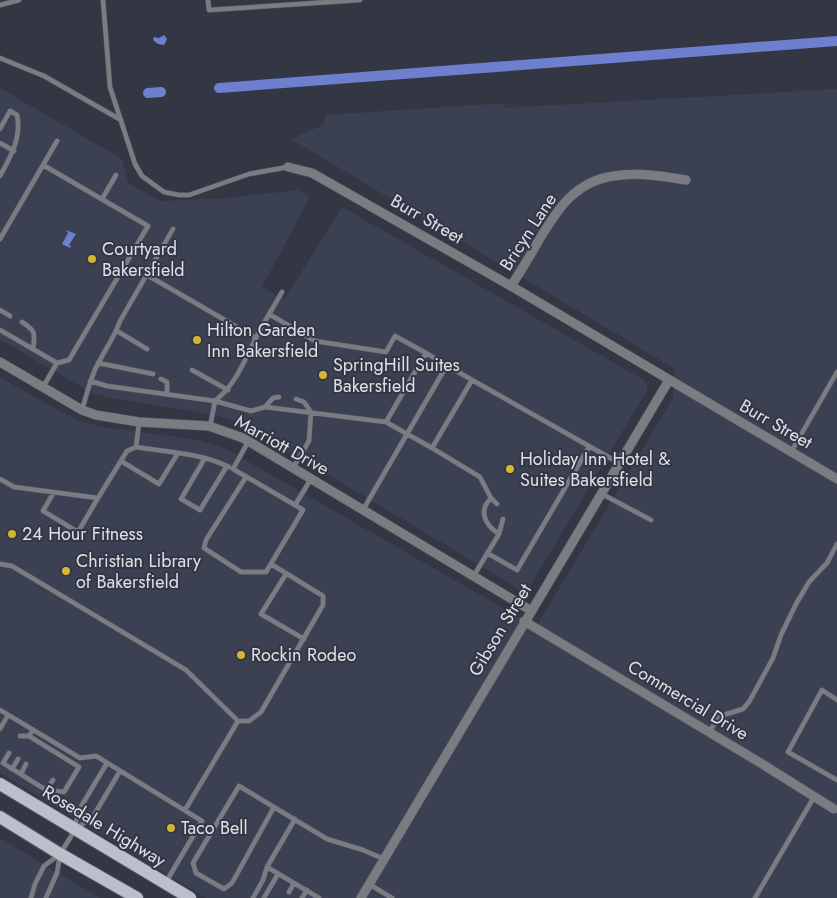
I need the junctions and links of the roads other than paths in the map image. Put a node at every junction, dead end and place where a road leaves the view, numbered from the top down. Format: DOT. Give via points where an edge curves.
graph roads {
  1 [pos="19,0"];
  2 [pos="102,0"];
  3 [pos="208,0"];
  4 [pos="360,0"];
  5 [pos="0,6"];
  6 [pos="0,58"];
  7 [pos="121,120"];
  8 [pos="0,129"];
  9 [pos="57,141"];
  10 [pos="0,143"];
  11 [pos="14,151"];
  12 [pos="43,165"];
  13 [pos="288,167"];
  14 [pos="116,175"];
  15 [pos="0,176"];
  16 [pos="686,180"];
  17 [pos="102,199"];
  18 [pos="173,229"];
  19 [pos="0,239"];
  20 [pos="147,275"];
  21 [pos="512,286"];
  22 [pos="282,292"];
  23 [pos="0,310"];
  24 [pos="269,314"];
  25 [pos="10,316"];
  26 [pos="22,322"];
  27 [pos="0,330"];
  28 [pos="117,331"];
  29 [pos="256,338"];
  30 [pos="32,349"];
  31 [pos="147,349"];
  32 [pos="426,353"];
  33 [pos="0,362"];
  34 [pos="57,363"];
  35 [pos="98,363"];
  36 [pos="447,365"];
  37 [pos="192,370"];
  38 [pos="837,372"];
  39 [pos="153,374"];
  40 [pos="161,379"];
  41 [pos="472,380"];
  42 [pos="669,380"];
  43 [pos="90,381"];
  44 [pos="43,387"];
  45 [pos="228,390"];
  46 [pos="167,394"];
  47 [pos="279,397"];
  48 [pos="296,399"];
  49 [pos="215,401"];
  50 [pos="265,407"];
  51 [pos="82,410"];
  52 [pos="311,412"];
  53 [pos="139,422"];
  54 [pos="386,422"];
  55 [pos="210,427"];
  56 [pos="407,434"];
  57 [pos="248,442"];
  58 [pos="136,447"];
  59 [pos="589,447"];
  60 [pos="432,448"];
  61 [pos="791,452"];
  62 [pos="178,453"];
  63 [pos="204,458"];
  64 [pos="121,460"];
  65 [pos="619,463"];
  66 [pos="227,466"];
  67 [pos="293,468"];
  68 [pos="233,469"];
  69 [pos="246,477"];
  70 [pos="0,479"];
  71 [pos="310,479"];
  72 [pos="837,479"];
  73 [pos="54,492"];
  74 [pos="601,493"];
  75 [pos="98,498"];
  76 [pos="490,498"];
  77 [pos="497,504"];
  78 [pos="295,505"];
  79 [pos="363,510"];
  80 [pos="503,520"];
  81 [pos="651,520"];
  82 [pos="499,534"];
  83 [pos="837,544"];
  84 [pos="487,553"];
  85 [pos="0,564"];
  86 [pos="271,564"];
  87 [pos="286,574"];
  88 [pos="473,576"];
  89 [pos="530,610"];
  90 [pos="524,621"];
  91 [pos="304,639"];
  92 [pos="837,700"];
  93 [pos="0,710"];
  94 [pos="8,715"];
  95 [pos="238,721"];
  96 [pos="0,729"];
  97 [pos="33,730"];
  98 [pos="709,732"];
  99 [pos="20,736"];
  100 [pos="30,738"];
  101 [pos="9,753"];
  102 [pos="80,758"];
  103 [pos="18,759"];
  104 [pos="107,763"];
  105 [pos="26,764"];
  106 [pos="79,767"];
  107 [pos="12,769"];
  108 [pos="120,771"];
  109 [pos="21,774"];
  110 [pos="52,780"];
  111 [pos="837,780"];
  112 [pos="0,784"];
  113 [pos="46,790"];
  114 [pos="814,797"];
  115 [pos="274,807"];
  116 [pos="185,810"];
  117 [pos="836,810"];
  118 [pos="0,817"];
  119 [pos="295,819"];
  120 [pos="75,830"];
  121 [pos="60,854"];
  122 [pos="384,859"];
  123 [pos="267,867"];
  124 [pos="278,874"];
  125 [pos="166,883"];
  126 [pos="294,883"];
  127 [pos="369,884"];
  128 [pos="306,890"];
  129 [pos="289,892"];
  130 [pos="31,898"];
  131 [pos="46,898"];
  132 [pos="137,898"];
  133 [pos="190,898"];
  134 [pos="253,898"];
  135 [pos="264,898"];
  136 [pos="302,898"];
  137 [pos="319,898"];
  138 [pos="361,898"];
  139 [pos="392,898"];
  140 [pos="755,898"];
  1 -- 5 [label="lane"];
  2 -- 7 [label="lane, Burr Street" via="110,87"];
  3 -- 4 [label="lane" via="209,10"];
  6 -- 7 [label="lane" via="44,76"];
  7 -- 13 [label="lane, Burr Street" via="142,176 164,192 189,194 249,174"];
  8 -- 11 [label="lane" via="10,111 17,116 19,122"];
  9 -- 12 [label="lane"];
  10 -- 11 [label="lane"];
  11 -- 15 [label="lane"];
  12 -- 17 [label="lane"];
  12 -- 19 [label="lane"];
  13 -- 21 [label="street, Burr Street" via="312,173"];
  14 -- 17 [label="lane"];
  16 -- 21 [label="street, Bricyn Lane" via="649,175 614,176 588,184 556,212"];
  17 -- 34 [label="lane" via="148,226 69,360"];
  18 -- 20 [label="lane"];
  20 -- 28 [label="lane"];
  20 -- 29 [label="lane"];
  21 -- 42 [label="street, Burr Street"];
  22 -- 24 [label="lane"];
  23 -- 25 [label="lane"];
  24 -- 29 [label="lane"];
  24 -- 32 [label="lane" via="315,341 386,352 396,336"];
  26 -- 30 [label="lane" via="35,334"];
  27 -- 30 [label="lane"];
  28 -- 31 [label="lane"];
  28 -- 35 [label="lane"];
  29 -- 45 [label="lane"];
  30 -- 34 [label="lane"];
  32 -- 36 [label="lane"];
  32 -- 54 [label="lane"];
  33 -- 44 [label="street, Marriott Drive"];
  34 -- 44 [label="lane"];
  35 -- 39 [label="lane"];
  35 -- 43 [label="lane"];
  36 -- 41 [label="lane"];
  36 -- 56 [label="lane"];
  37 -- 45 [label="lane"];
  38 -- 61 [label="lane"];
  40 -- 46 [label="lane" via="167,382"];
  41 -- 59 [label="lane"];
  41 -- 60 [label="lane"];
  42 -- 61 [label="street, Burr Street"];
  42 -- 65 [label="street, Gibson Street"];
  43 -- 46 [label="lane"];
  43 -- 51 [label="lane"];
  44 -- 51 [label="street, Marriott Drive"];
  45 -- 49 [label="lane"];
  46 -- 49 [label="lane"];
  47 -- 50 [label="lane" via="272,398"];
  48 -- 52 [label="lane" via="304,402"];
  49 -- 50 [label="lane" via="251,411"];
  49 -- 55 [label="lane"];
  50 -- 52 [label="lane"];
  51 -- 53 [label="street, Marriott Drive"];
  52 -- 54 [label="lane"];
  52 -- 67 [label="lane" via="309,441"];
  53 -- 55 [label="street, Marriott Drive"];
  53 -- 58 [label="lane"];
  54 -- 56 [label="lane"];
  55 -- 57 [label="street, Marriott Drive"];
  56 -- 60 [label="lane"];
  56 -- 79 [label="lane"];
  57 -- 67 [label="street, Marriott Drive"];
  57 -- 68 [label="lane"];
  58 -- 62 [label="lane"];
  58 -- 64 [label="lane" via="127,451"];
  59 -- 65 [label="lane"];
  59 -- 84 [label="lane" via="517,570"];
  60 -- 76 [label="lane" via="480,477"];
  61 -- 72 [label="street, Burr Street"];
  62 -- 63 [label="lane"];
  62 -- 64 [label="lane" via="159,484"];
  63 -- 66 [label="lane"];
  63 -- 66 [label="lane" via="181,499 200,510"];
  64 -- 75 [label="lane"];
  65 -- 74 [label="street, Gibson Street"];
  66 -- 68 [label="lane"];
  67 -- 71 [label="street, Marriott Drive"];
  68 -- 69 [label="lane"];
  69 -- 78 [label="lane"];
  69 -- 86 [label="lane" via="204,548 240,572 266,572"];
  70 -- 73 [label="lane" via="14,487"];
  71 -- 78 [label="lane"];
  71 -- 79 [label="street, Marriott Drive"];
  73 -- 75 [label="lane"];
  73 -- 75 [label="lane" via="43,511 78,532"];
  74 -- 81 [label="lane"];
  74 -- 89 [label="street, Gibson Street"];
  76 -- 77 [label="lane"];
  76 -- 82 [label="lane" via="483,514 490,528"];
  78 -- 86 [label="lane" via="303,510"];
  79 -- 88 [label="street, Marriott Drive"];
  80 -- 82 [label="lane"];
  82 -- 84 [label="lane"];
  83 -- 98 [label="lane" via="796,604 774,658 749,702 743,709 720,716"];
  84 -- 88 [label="lane"];
  85 -- 95 [label="lane" via="12,566 186,670"];
  86 -- 87 [label="lane"];
  87 -- 91 [label="lane" via="323,596 323,605"];
  87 -- 91 [label="lane" via="262,614"];
  88 -- 89 [label="street, Marriott Drive"];
  89 -- 90 [label="street, Gibson Street"];
  90 -- 98 [label="street, Commercial Drive"];
  90 -- 122 [label="street, Gibson Street"];
  91 -- 95 [label="lane" via="262,712 249,721"];
  92 -- 111 [label="lane" via="822,690 788,752"];
  93 -- 94 [label="lane"];
  94 -- 96 [label="lane"];
  94 -- 97 [label="lane"];
  95 -- 116 [label="lane"];
  97 -- 100 [label="lane"];
  97 -- 102 [label="lane"];
  98 -- 114 [label="street, Commercial Drive"];
  99 -- 100 [label="lane"];
  100 -- 106 [label="lane"];
  101 -- 107 [label="lane" via="3,763"];
  102 -- 104 [label="lane" via="96,756"];
  102 -- 106 [label="lane"];
  103 -- 107 [label="lane"];
  104 -- 108 [label="lane"];
  104 -- 120 [label="lane" via="79,810"];
  105 -- 109 [label="lane"];
  106 -- 113 [label="lane" via="64,792"];
  107 -- 109 [label="lane"];
  108 -- 116 [label="lane"];
  108 -- 120 [label="lane" via="94,815"];
  109 -- 113 [label="lane"];
  110 -- 113 [label="lane"];
  112 -- 120 [label="main road, Rosedale Highway"];
  114 -- 117 [label="street, Commercial Drive"];
  114 -- 140 [label="lane"];
  115 -- 115 [label="lane" via="239,786 193,863 196,873 224,889 232,883"];
  115 -- 119 [label="lane"];
  116 -- 125 [label="lane" via="202,821"];
  118 -- 121 [label="main road"];
  119 -- 122 [label="lane" via="326,838"];
  119 -- 123 [label="lane"];
  120 -- 121 [label="lane"];
  120 -- 125 [label="main road, Rosedale Highway"];
  121 -- 130 [label="lane" via="44,866"];
  121 -- 131 [label="lane" via="57,873"];
  121 -- 132 [label="main road"];
  122 -- 127 [label="street, Gibson Street"];
  123 -- 124 [label="lane"];
  123 -- 134 [label="lane"];
  124 -- 126 [label="lane"];
  124 -- 135 [label="lane"];
  125 -- 133 [label="main road, Rosedale Highway"];
  126 -- 128 [label="lane"];
  126 -- 129 [label="lane"];
  127 -- 138 [label="street, Gibson Street"];
  127 -- 139 [label="lane"];
  128 -- 136 [label="lane"];
  128 -- 137 [label="lane"];
}
